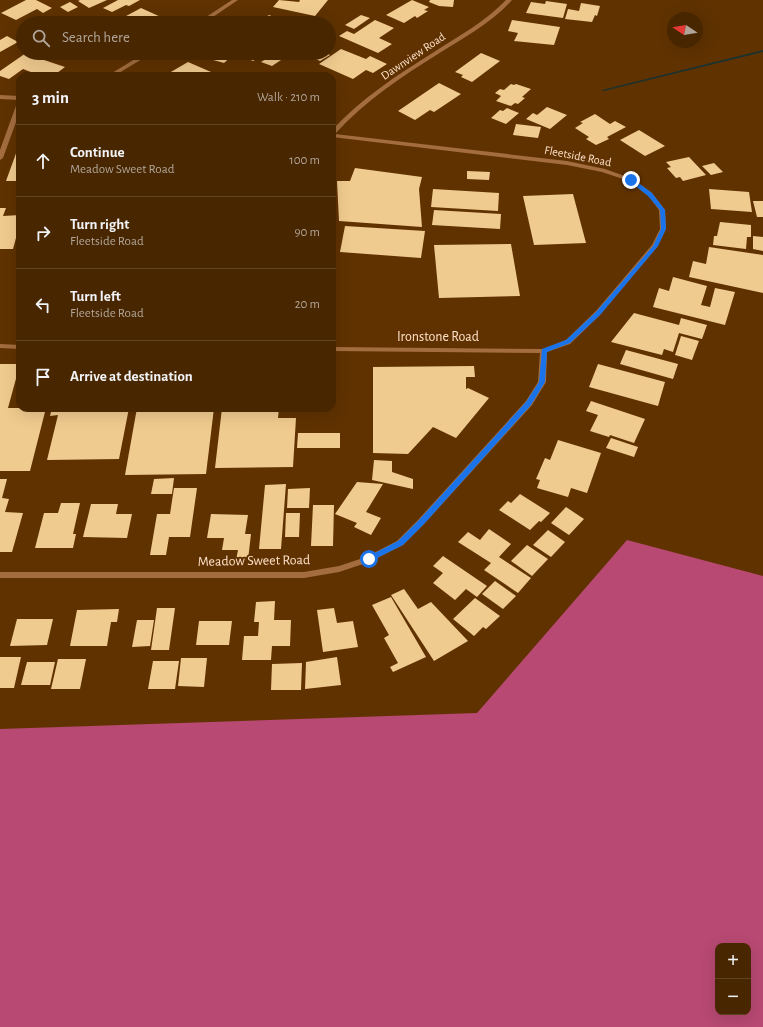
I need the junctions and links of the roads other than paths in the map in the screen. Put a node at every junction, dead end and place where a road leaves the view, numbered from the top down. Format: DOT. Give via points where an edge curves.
graph roads {
  1 [pos="235,0"];
  2 [pos="509,0"];
  3 [pos="211,16"];
  4 [pos="137,60"];
  5 [pos="117,72"];
  6 [pos="0,97"];
  7 [pos="16,98"];
  8 [pos="16,114"];
  9 [pos="336,130"];
  10 [pos="336,134"];
  11 [pos="0,158"];
  12 [pos="0,346"];
  13 [pos="16,346"];
  14 [pos="336,349"];
  15 [pos="544,351"];
  16 [pos="0,575"];
  1 -- 3 [label="street"];
  2 -- 9 [label="street, Dawnview Road" via="493,16 358,107"];
  4 -- 5 [label="street"];
  6 -- 7 [label="street"];
  8 -- 11 [label="street"];
  10 -- 15 [label="street, Fleetside Road" via="568,163 602,170 631,180 650,194 662,210 664,229 655,246 598,313 568,342"];
  12 -- 13 [label="street"];
  14 -- 15 [label="street, Ironstone Road"];
  15 -- 16 [label="street, Meadow Sweet Road" via="542,382 529,403 422,522 400,543 369,559 339,569 304,575"];
}
